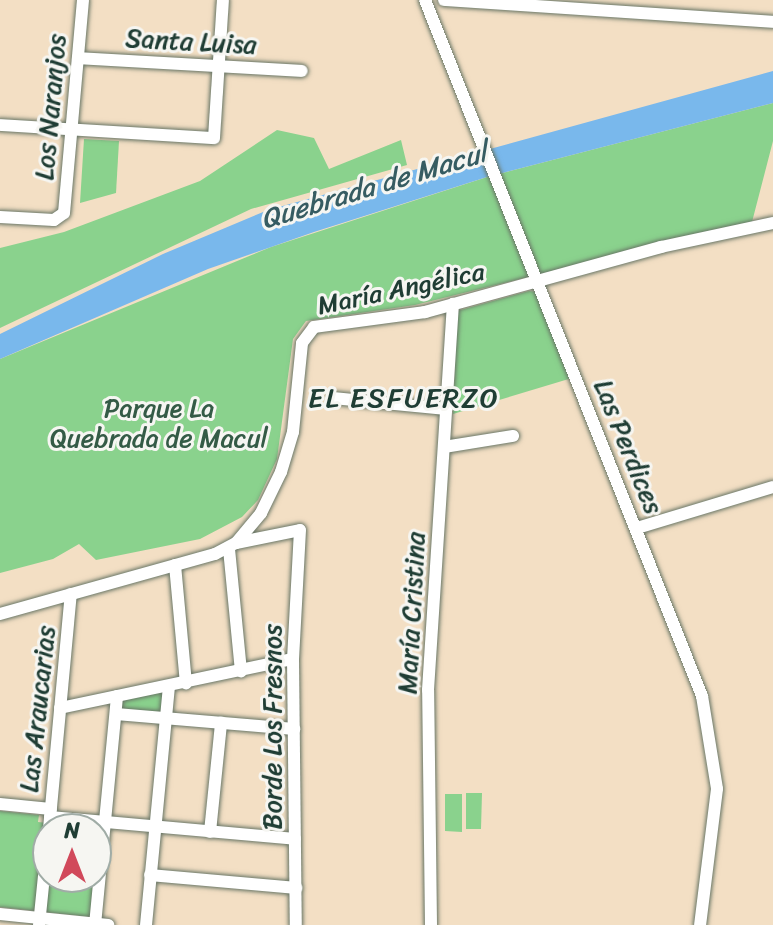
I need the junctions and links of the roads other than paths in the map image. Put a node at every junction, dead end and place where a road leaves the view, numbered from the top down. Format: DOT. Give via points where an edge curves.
graph roads {
  1 [pos="83,0"];
  2 [pos="223,0"];
  3 [pos="425,0"];
  4 [pos="444,0"];
  5 [pos="615,6"];
  6 [pos="773,22"];
  7 [pos="78,58"];
  8 [pos="219,65"];
  9 [pos="302,71"];
  10 [pos="0,125"];
  11 [pos="73,129"];
  12 [pos="0,217"];
  13 [pos="773,223"];
  14 [pos="538,281"];
  15 [pos="453,304"];
  16 [pos="333,398"];
  17 [pos="446,409"];
  18 [pos="513,436"];
  19 [pos="444,447"];
  20 [pos="773,487"];
  21 [pos="637,528"];
  22 [pos="232,546"];
  23 [pos="175,565"];
  24 [pos="71,594"];
  25 [pos="0,614"];
  26 [pos="293,659"];
  27 [pos="241,671"];
  28 [pos="186,683"];
  29 [pos="169,686"];
  30 [pos="117,696"];
  31 [pos="60,708"];
  32 [pos="116,714"];
  33 [pos="166,718"];
  34 [pos="221,723"];
  35 [pos="294,729"];
  36 [pos="0,804"];
  37 [pos="32,813"];
  38 [pos="50,813"];
  39 [pos="106,813"];
  40 [pos="112,823"];
  41 [pos="155,827"];
  42 [pos="210,832"];
  43 [pos="295,839"];
  44 [pos="150,875"];
  45 [pos="296,888"];
  46 [pos="43,893"];
  47 [pos="102,893"];
  48 [pos="0,914"];
  49 [pos="40,921"];
  50 [pos="100,925"];
  51 [pos="146,925"];
  52 [pos="296,925"];
  53 [pos="431,925"];
  54 [pos="700,925"];
  1 -- 7 [label="street, Los Naranjos"];
  2 -- 8 [label="street"];
  3 -- 14 [label="street, Las Perdices"];
  4 -- 5 [label="street"];
  5 -- 6 [label="street"];
  7 -- 8 [label="street, Santa Luisa"];
  7 -- 11 [label="street, Los Naranjos"];
  8 -- 9 [label="street, Santa Luisa"];
  8 -- 11 [label="street" via="214,138"];
  10 -- 11 [label="street"];
  11 -- 12 [label="street, Los Naranjos" via="60,218"];
  13 -- 14 [label="street, María Angélica"];
  14 -- 15 [label="street, María Angélica"];
  14 -- 21 [label="street, Las Perdices"];
  15 -- 17 [label="street, María Cristina"];
  15 -- 22 [label="street, María Angélica" via="411,315 324,324 307,333 286,459 267,503"];
  16 -- 17 [label="street"];
  17 -- 19 [label="street, María Cristina"];
  18 -- 19 [label="street"];
  19 -- 53 [label="street, María Cristina" via="428,690"];
  20 -- 21 [label="street"];
  21 -- 54 [label="street, Las Perdices" via="696,678 714,747 716,828"];
  22 -- 23 [label="street"];
  22 -- 26 [label="street, Borde Los Fresnos" via="300,530"];
  22 -- 27 [label="street"];
  23 -- 24 [label="street"];
  23 -- 28 [label="street"];
  24 -- 25 [label="street"];
  24 -- 31 [label="street, Las Araucarias"];
  26 -- 27 [label="street"];
  26 -- 35 [label="street, Borde Los Fresnos"];
  27 -- 28 [label="street"];
  28 -- 29 [label="street"];
  29 -- 30 [label="street"];
  29 -- 33 [label="street"];
  30 -- 31 [label="street"];
  30 -- 32 [label="street"];
  31 -- 38 [label="street, Las Araucarias"];
  32 -- 33 [label="street"];
  32 -- 39 [label="street"];
  33 -- 34 [label="street"];
  33 -- 41 [label="street"];
  34 -- 35 [label="street"];
  34 -- 42 [label="street"];
  35 -- 43 [label="street, Borde Los Fresnos"];
  36 -- 37 [label="street"];
  40 -- 41 [label="street"];
  41 -- 42 [label="street"];
  41 -- 44 [label="street"];
  42 -- 43 [label="street"];
  43 -- 45 [label="street, Borde Los Fresnos"];
  44 -- 45 [label="street"];
  44 -- 51 [label="street"];
  45 -- 52 [label="street, Borde Los Fresnos"];
  46 -- 49 [label="street"];
  47 -- 50 [label="street"];
  48 -- 49 [label="street"];
  49 -- 50 [label="street"];
}
